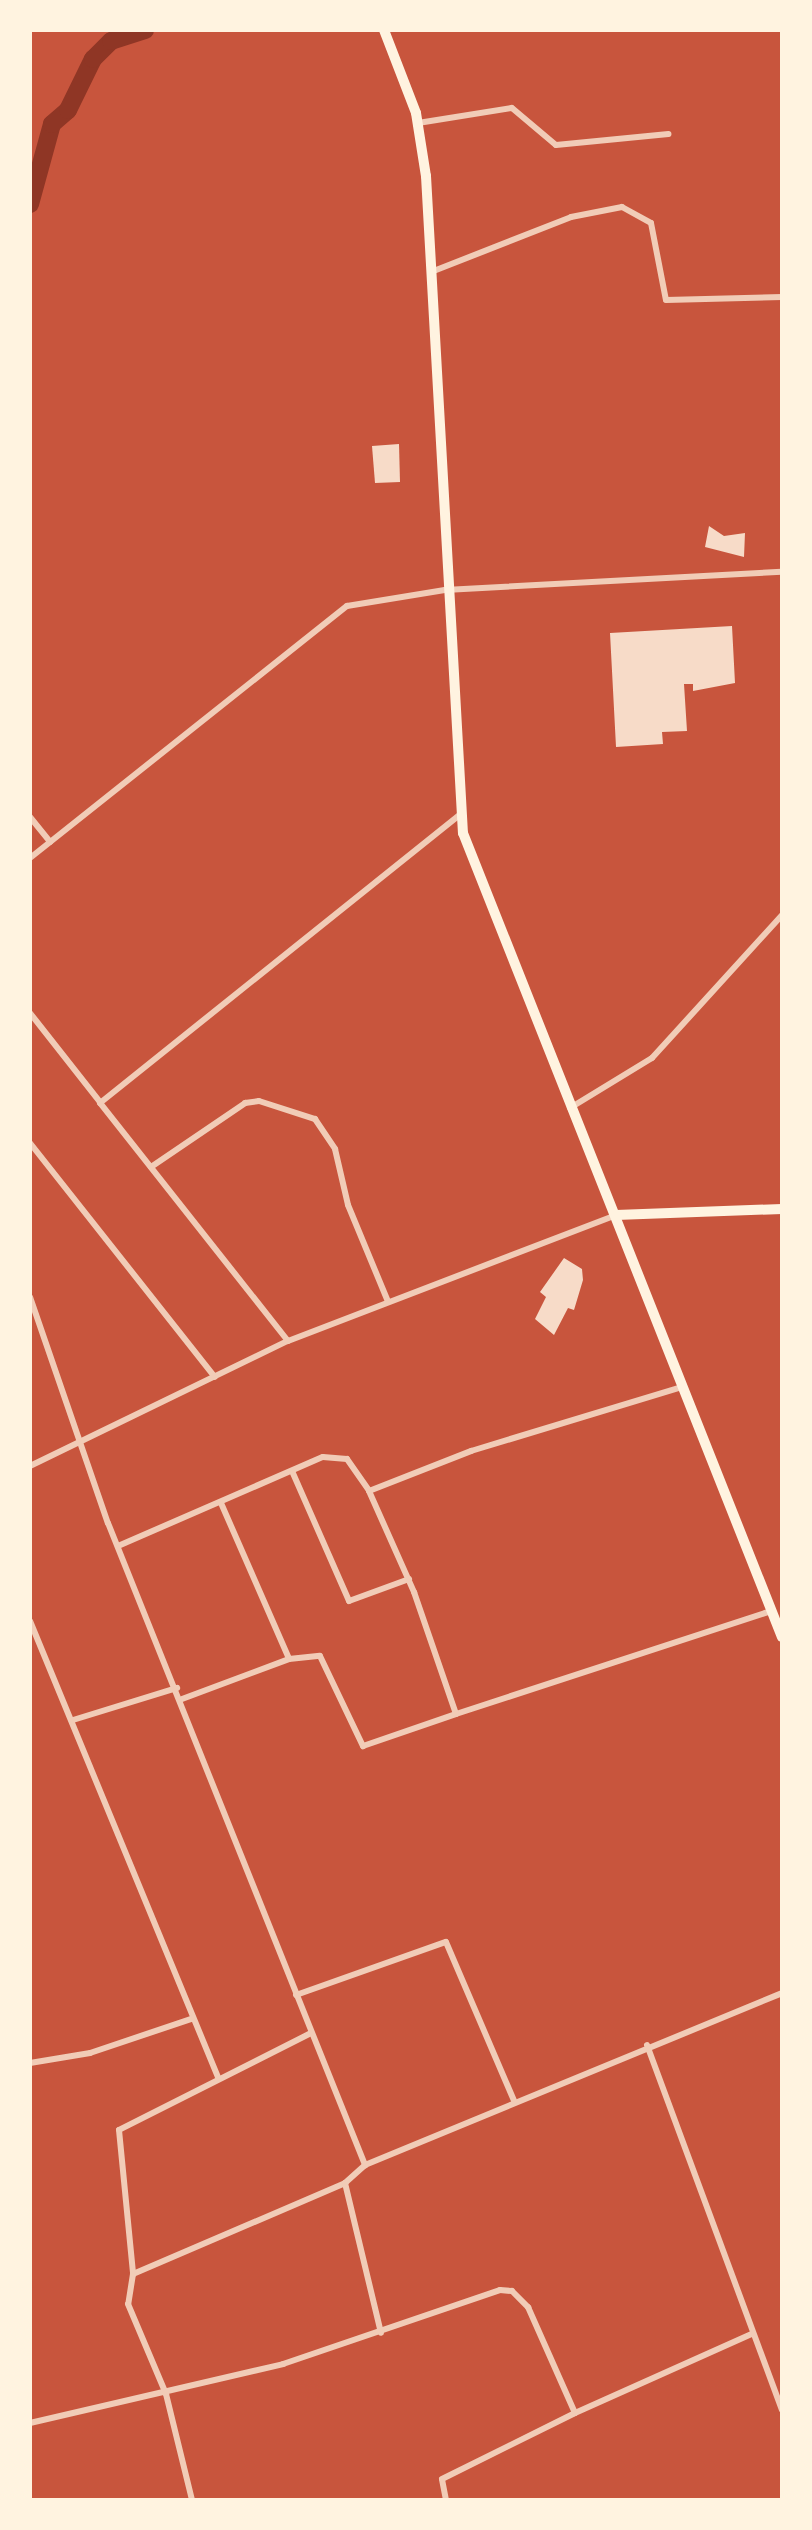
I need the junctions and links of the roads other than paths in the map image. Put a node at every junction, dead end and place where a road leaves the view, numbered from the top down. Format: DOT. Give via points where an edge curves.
graph roads {
  1 [pos="384,30"];
  2 [pos="418,124"];
  3 [pos="668,134"];
  4 [pos="431,272"];
  5 [pos="782,297"];
  6 [pos="782,572"];
  7 [pos="445,590"];
  8 [pos="459,815"];
  9 [pos="30,817"];
  10 [pos="50,842"];
  11 [pos="30,858"];
  12 [pos="782,916"];
  13 [pos="30,1013"];
  14 [pos="100,1102"];
  15 [pos="570,1108"];
  16 [pos="30,1142"];
  17 [pos="151,1167"];
  18 [pos="782,1209"];
  19 [pos="616,1216"];
  20 [pos="30,1296"];
  21 [pos="387,1300"];
  22 [pos="288,1341"];
  23 [pos="215,1378"];
  24 [pos="682,1387"];
  25 [pos="80,1443"];
  26 [pos="30,1466"];
  27 [pos="292,1471"];
  28 [pos="369,1490"];
  29 [pos="221,1503"];
  30 [pos="118,1546"];
  31 [pos="408,1579"];
  32 [pos="772,1611"];
  33 [pos="30,1621"];
  34 [pos="782,1637"];
  35 [pos="289,1659"];
  36 [pos="178,1688"];
  37 [pos="182,1699"];
  38 [pos="456,1714"];
  39 [pos="72,1720"];
  40 [pos="782,1993"];
  41 [pos="296,1995"];
  42 [pos="192,2019"];
  43 [pos="311,2033"];
  44 [pos="647,2045"];
  45 [pos="30,2063"];
  46 [pos="218,2078"];
  47 [pos="514,2102"];
  48 [pos="365,2165"];
  49 [pos="345,2184"];
  50 [pos="133,2274"];
  51 [pos="381,2333"];
  52 [pos="752,2334"];
  53 [pos="166,2394"];
  54 [pos="782,2410"];
  55 [pos="576,2414"];
  56 [pos="30,2422"];
  57 [pos="192,2500"];
  58 [pos="446,2500"];
  1 -- 2 [label="main road"];
  2 -- 3 [label="street" via="512,108 556,145"];
  2 -- 4 [label="main road"];
  4 -- 5 [label="street" via="571,217 622,207 652,223 666,300"];
  4 -- 7 [label="main road"];
  6 -- 7 [label="street"];
  7 -- 8 [label="main road"];
  7 -- 10 [label="street" via="347,606"];
  8 -- 14 [label="street"];
  8 -- 15 [label="main road"];
  9 -- 10 [label="street"];
  10 -- 11 [label="street"];
  12 -- 15 [label="street" via="652,1058"];
  13 -- 14 [label="street"];
  14 -- 17 [label="street"];
  15 -- 19 [label="main road"];
  16 -- 23 [label="street"];
  17 -- 21 [label="street" via="246,1102 260,1100 315,1119 335,1149 348,1206"];
  17 -- 22 [label="street"];
  18 -- 19 [label="main road"];
  19 -- 21 [label="street"];
  19 -- 24 [label="main road"];
  20 -- 25 [label="street"];
  21 -- 22 [label="street"];
  22 -- 23 [label="street"];
  23 -- 25 [label="street"];
  24 -- 28 [label="street" via="470,1451"];
  24 -- 32 [label="main road"];
  25 -- 26 [label="street"];
  25 -- 30 [label="street"];
  27 -- 28 [label="street" via="342,1456"];
  27 -- 29 [label="street"];
  27 -- 31 [label="street" via="349,1601"];
  28 -- 31 [label="street"];
  29 -- 30 [label="street"];
  29 -- 35 [label="street"];
  30 -- 36 [label="street"];
  31 -- 38 [label="street"];
  32 -- 34 [label="main road"];
  32 -- 38 [label="street"];
  33 -- 39 [label="street"];
  35 -- 37 [label="street"];
  35 -- 38 [label="street" via="323,1658 363,1746"];
  36 -- 37 [label="street"];
  36 -- 39 [label="street"];
  37 -- 41 [label="street"];
  39 -- 42 [label="street"];
  40 -- 44 [label="street"];
  41 -- 43 [label="street"];
  41 -- 47 [label="street" via="446,1942"];
  42 -- 45 [label="street" via="90,2052"];
  42 -- 46 [label="street"];
  43 -- 46 [label="street"];
  43 -- 48 [label="street"];
  44 -- 47 [label="street"];
  44 -- 52 [label="street"];
  46 -- 50 [label="street" via="119,2130"];
  47 -- 48 [label="street"];
  48 -- 49 [label="street"];
  49 -- 50 [label="street"];
  49 -- 51 [label="street"];
  50 -- 53 [label="street" via="128,2304"];
  51 -- 53 [label="street"];
  51 -- 55 [label="street" via="486,2294 512,2292 528,2307"];
  52 -- 54 [label="street"];
  52 -- 55 [label="street"];
  53 -- 56 [label="street"];
  53 -- 57 [label="street"];
  55 -- 58 [label="street" via="442,2479"];
}
